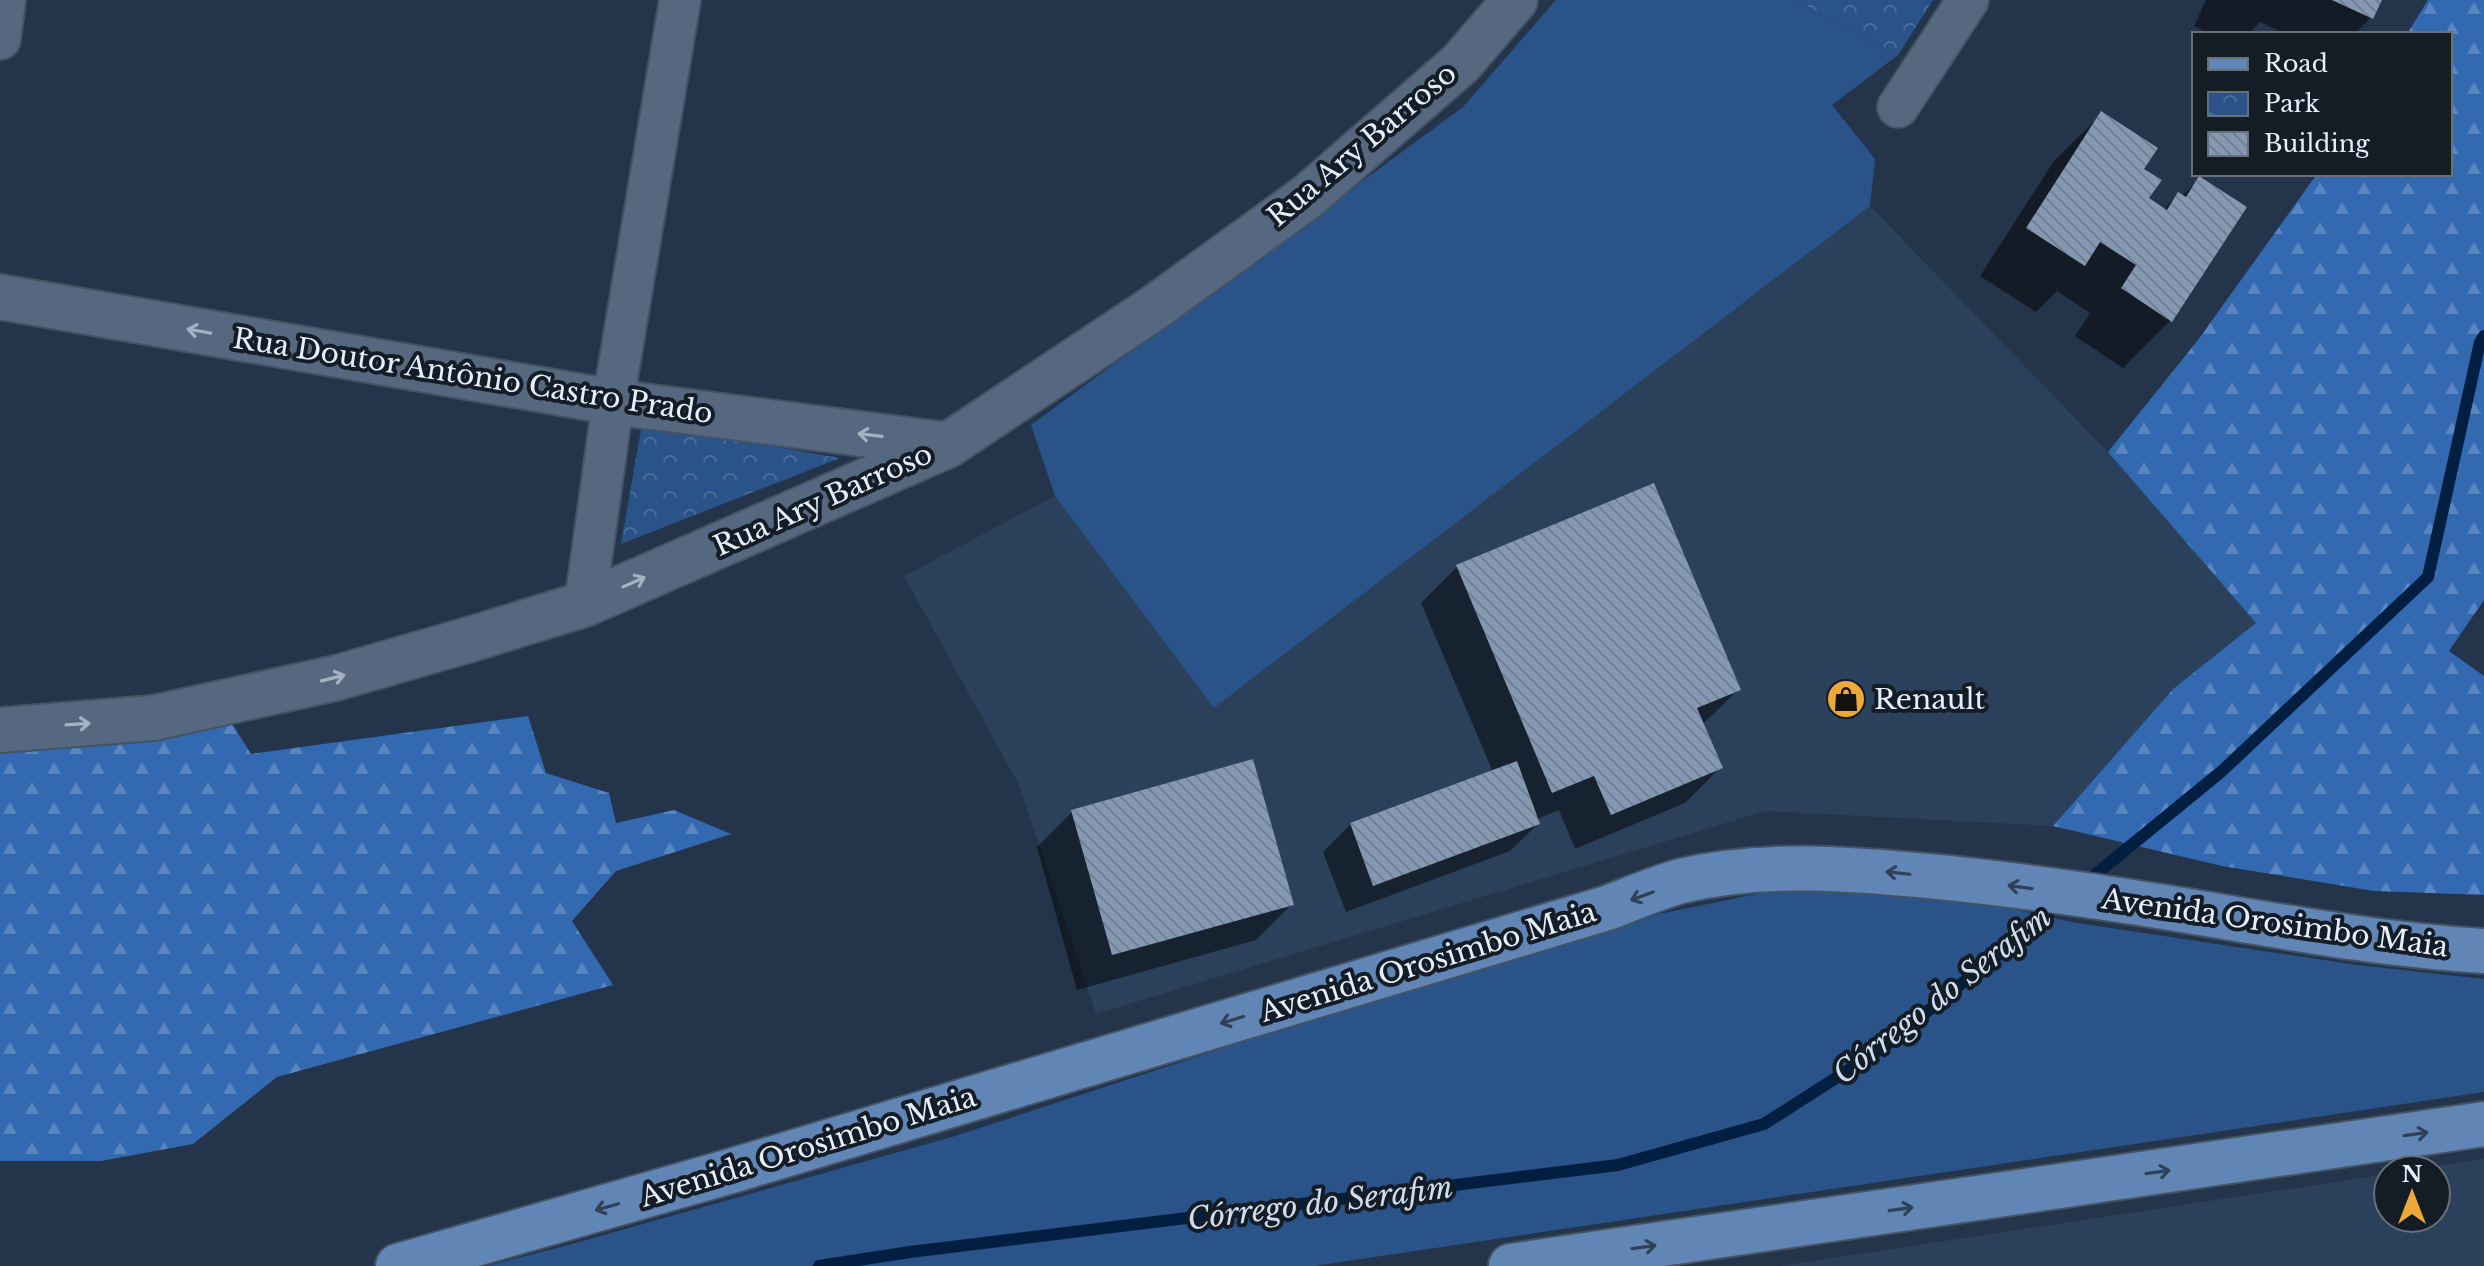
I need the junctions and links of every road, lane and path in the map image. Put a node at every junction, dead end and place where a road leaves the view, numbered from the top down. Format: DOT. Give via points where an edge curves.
graph roads {
  1 [pos="5,0"];
  2 [pos="680,0"];
  3 [pos="1515,0"];
  4 [pos="1968,0"];
  5 [pos="0,39"];
  6 [pos="1898,107"];
  7 [pos="0,297"];
  8 [pos="613,402"];
  9 [pos="948,445"];
  10 [pos="585,604"];
  11 [pos="0,730"];
  12 [pos="2484,951"];
  13 [pos="2484,1124"];
  14 [pos="398,1266"];
  15 [pos="1511,1266"];
  1 -- 5 [label="street"];
  2 -- 8 [label="street"];
  3 -- 9 [label="main road, Rua Ary Barroso" via="1461,63 1307,197 1154,308"];
  4 -- 6 [label="street"];
  8 -- 7 [label="main road, Rua Doutor Antônio Castro Prado, one-way"];
  9 -- 8 [label="main road, Rua Doutor Antônio Castro Prado, one-way"];
  8 -- 10 [label="street"];
  10 -- 9 [label="main road, Rua Ary Barroso, one-way"];
  11 -- 10 [label="main road, Rua Ary Barroso, one-way" via="153,718 336,678"];
  12 -- 14 [label="main road, Avenida Orosimbo Maia, one-way" via="1860,869 1767,869 1680,881 1607,908 988,1094"];
  15 -- 13 [label="main road, one-way"];
}
